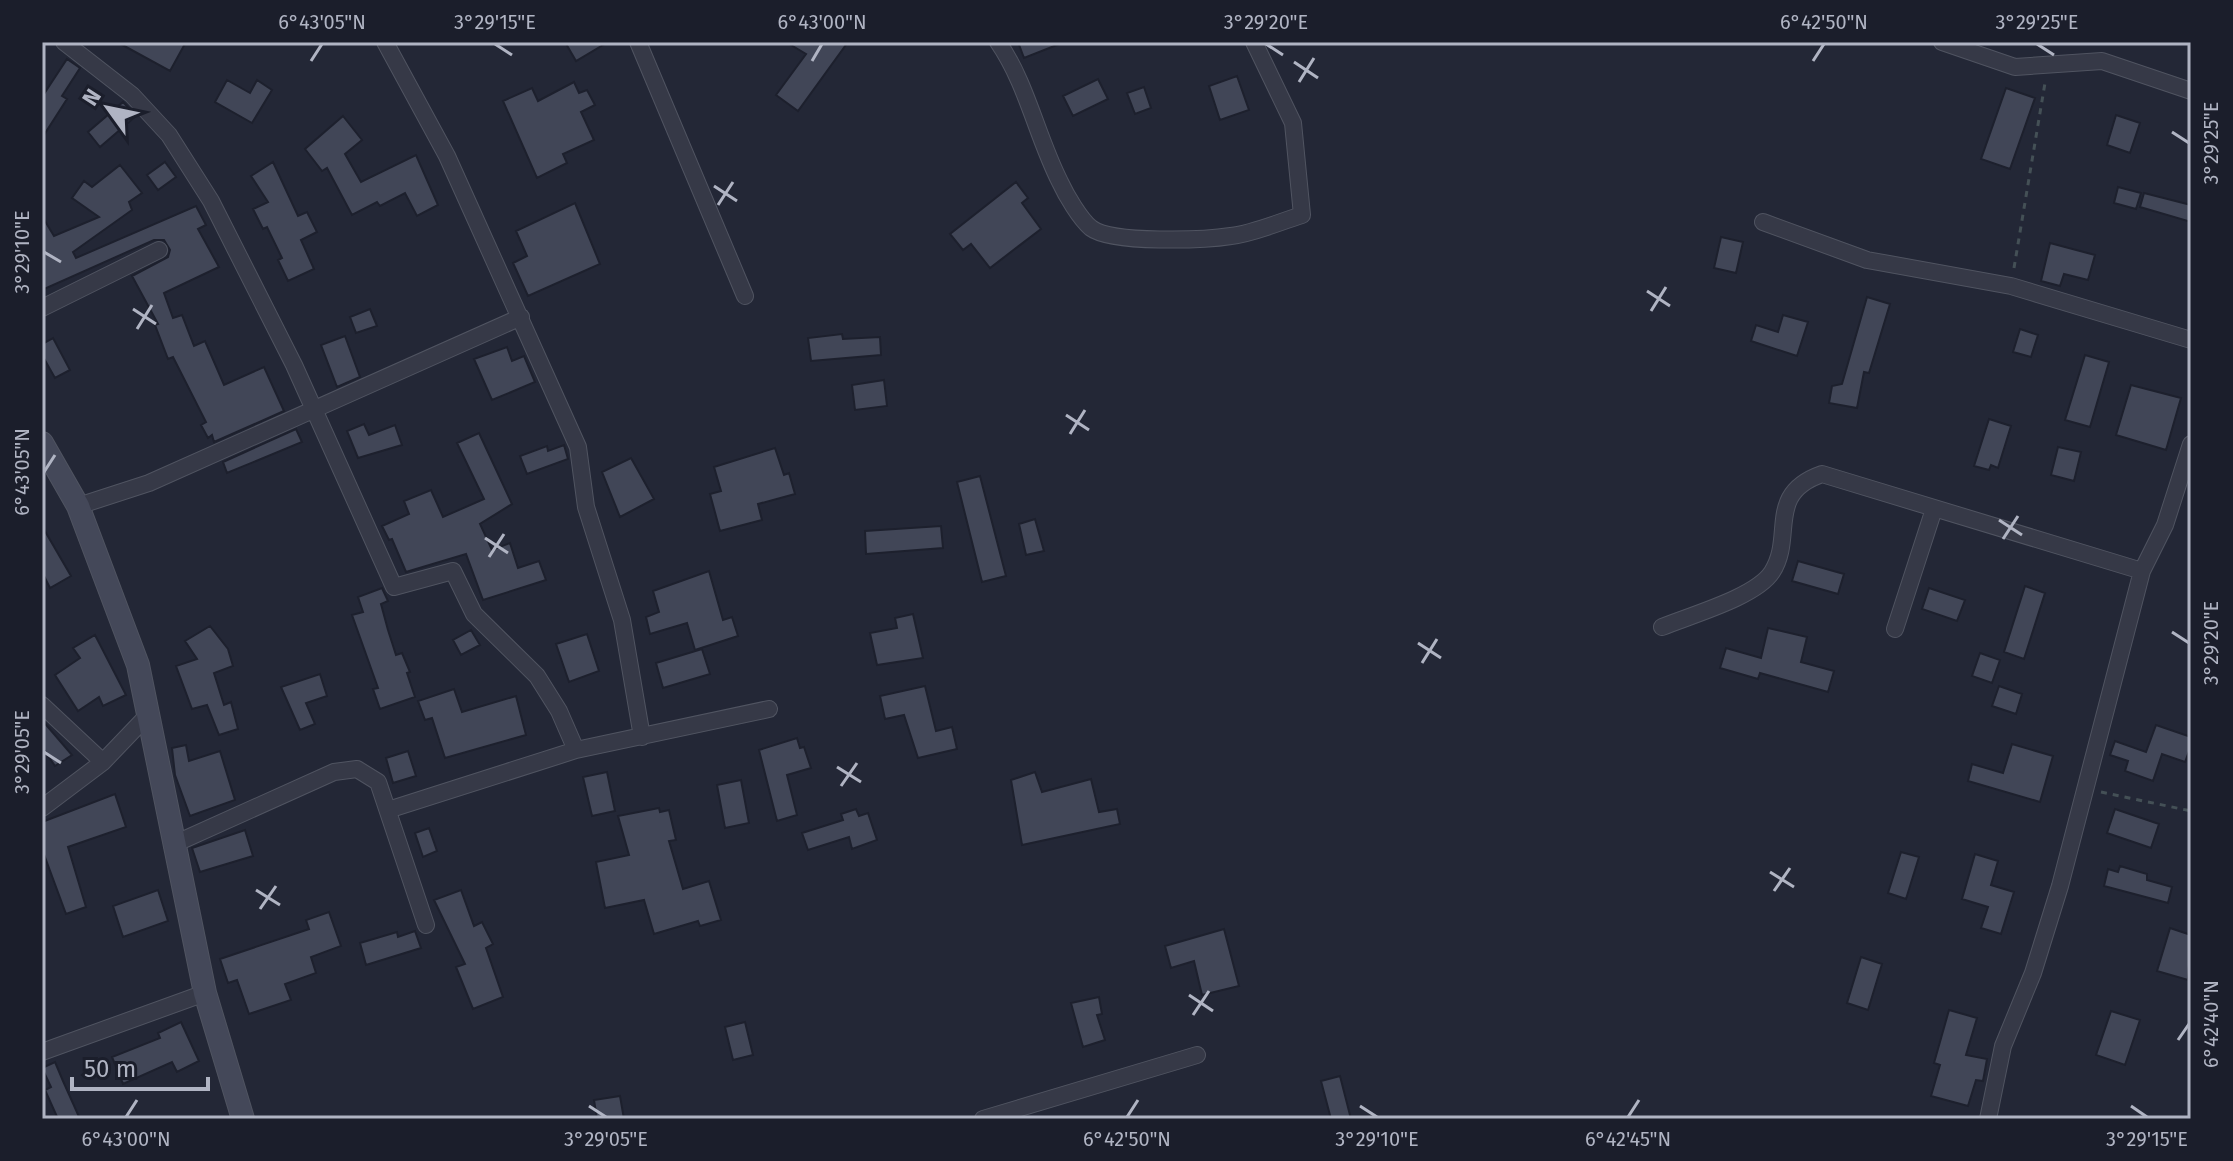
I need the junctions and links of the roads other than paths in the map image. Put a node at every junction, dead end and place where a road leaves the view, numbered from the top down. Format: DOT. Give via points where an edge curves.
graph roads {
  1 [pos="64,42"];
  2 [pos="385,42"];
  3 [pos="638,42"];
  4 [pos="998,42"];
  5 [pos="1254,42"];
  6 [pos="1942,42"];
  7 [pos="2191,91"];
  8 [pos="1763,222"];
  9 [pos="159,250"];
  10 [pos="745,296"];
  11 [pos="42,308"];
  12 [pos="521,317"];
  13 [pos="2191,340"];
  14 [pos="313,412"];
  15 [pos="42,443"];
  16 [pos="2191,444"];
  17 [pos="78,506"];
  18 [pos="1934,509"];
  19 [pos="2142,571"];
  20 [pos="1662,627"];
  21 [pos="1895,629"];
  22 [pos="42,705"];
  23 [pos="769,709"];
  24 [pos="147,716"];
  25 [pos="642,737"];
  26 [pos="576,750"];
  27 [pos="103,762"];
  28 [pos="42,808"];
  29 [pos="388,810"];
  30 [pos="172,845"];
  31 [pos="426,925"];
  32 [pos="205,993"];
  33 [pos="42,1052"];
  34 [pos="1197,1055"];
  35 [pos="243,1119"];
  36 [pos="983,1119"];
  37 [pos="1988,1119"];
  1 -- 14 [label="street" via="132,95 169,135 211,201"];
  2 -- 12 [label="street" via="447,156"];
  3 -- 10 [label="street"];
  4 -- 5 [label="street" via="1013,64 1061,184 1091,228 1115,236 1200,238 1233,236 1302,215 1293,123"];
  6 -- 7 [label="street" via="2015,67 2102,61"];
  8 -- 13 [label="street" via="1867,260 2011,286"];
  9 -- 11 [label="street"];
  12 -- 14 [label="street"];
  12 -- 25 [label="street" via="578,447 586,507 622,620"];
  14 -- 17 [label="street" via="149,483"];
  14 -- 26 [label="street" via="394,587 453,571 474,614 537,676"];
  15 -- 17 [label="street"];
  16 -- 19 [label="street" via="2165,525"];
  17 -- 24 [label="street" via="138,665"];
  18 -- 19 [label="street"];
  18 -- 20 [label="street" via="1822,474 1803,480 1788,500 1773,570 1756,587"];
  18 -- 21 [label="street"];
  19 -- 37 [label="street" via="2086,790 2033,973 2003,1046"];
  22 -- 27 [label="street"];
  23 -- 25 [label="street"];
  24 -- 27 [label="street"];
  24 -- 30 [label="street"];
  25 -- 26 [label="street"];
  26 -- 29 [label="street"];
  27 -- 28 [label="street"];
  29 -- 30 [label="street" via="378,782 369,774 357,769 334,772"];
  29 -- 31 [label="street"];
  30 -- 32 [label="street"];
  32 -- 33 [label="street"];
  32 -- 35 [label="street"];
  34 -- 36 [label="street"];
}
